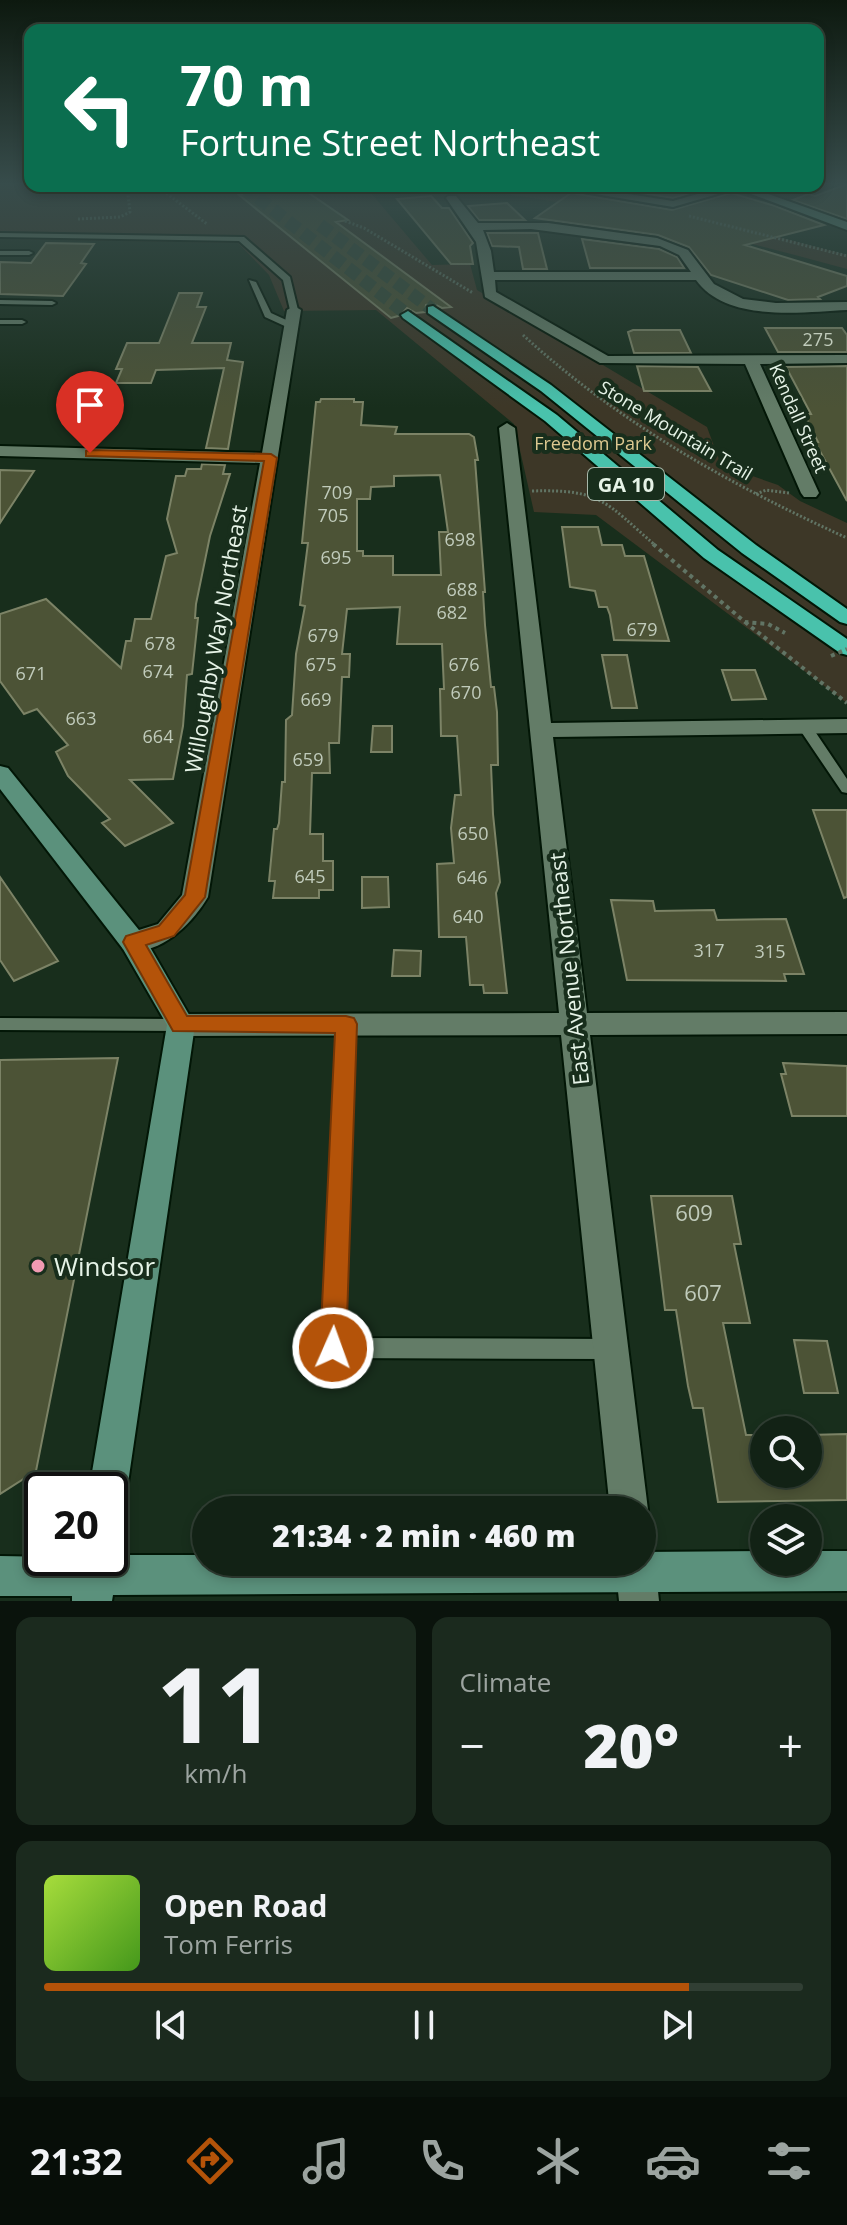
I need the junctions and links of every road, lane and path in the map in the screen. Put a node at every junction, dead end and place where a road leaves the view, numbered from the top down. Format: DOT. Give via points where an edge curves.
graph roads {
  1 [pos="264,259"];
  2 [pos="419,259"];
  3 [pos="486,259"];
  4 [pos="691,259"];
  5 [pos="488,276"];
  6 [pos="700,276"];
  7 [pos="252,282"];
  8 [pos="486,296"];
  9 [pos="0,302"];
  10 [pos="52,303"];
  11 [pos="847,306"];
  12 [pos="433,310"];
  13 [pos="408,315"];
  14 [pos="293,318"];
  15 [pos="0,322"];
  16 [pos="22,322"];
  17 [pos="516,327"];
  18 [pos="847,359"];
  19 [pos="751,360"];
  20 [pos="507,428"];
  21 [pos="0,451"];
  22 [pos="271,458"];
  23 [pos="515,491"];
  24 [pos="810,493"];
  25 [pos="755,494"];
  26 [pos="847,538"];
  27 [pos="847,618"];
  28 [pos="745,622"];
  29 [pos="789,635"];
  30 [pos="838,653"];
  31 [pos="847,703"];
  32 [pos="847,726"];
  33 [pos="805,727"];
  34 [pos="542,730"];
  35 [pos="0,773"];
  36 [pos="847,789"];
  37 [pos="133,942"];
  38 [pos="847,1023"];
  39 [pos="0,1024"];
  40 [pos="346,1024"];
  41 [pos="573,1024"];
  42 [pos="181,1025"];
  43 [pos="611,1349"];
  44 [pos="111,1472"];
  45 [pos="627,1496"];
  46 [pos="847,1571"];
  47 [pos="0,1576"];
  48 [pos="95,1578"];
  49 [pos="636,1579"];
  1 -- 14 [label="lane" via="287,279"];
  2 -- 8 [label="path"];
  3 -- 5 [label="street"];
  4 -- 6 [label="street"];
  5 -- 6 [label="street"];
  5 -- 8 [label="street"];
  6 -- 11 [label="street" via="707,286 737,300 783,307"];
  7 -- 14 [label="lane" via="268,315"];
  8 -- 19 [label="street" via="605,360"];
  9 -- 10 [label="lane"];
  12 -- 27 [label="highway, GA 10" via="546,388 749,549"];
  13 -- 30 [label="highway, GA 10" via="551,418"];
  14 -- 22 [label="street, Willoughby Way Northeast"];
  15 -- 16 [label="lane"];
  17 -- 25 [label="path, Stone Mountain Trail" via="608,407"];
  18 -- 19 [label="street"];
  19 -- 24 [label="street, Kendall Street"];
  20 -- 23 [label="street, East Avenue Northeast"];
  21 -- 22 [label="street"];
  22 -- 37 [label="street, Willoughby Way Northeast" via="195,897 167,931"];
  23 -- 28 [label="path" via="572,490 600,498"];
  23 -- 34 [label="street, East Avenue Northeast"];
  24 -- 25 [label="path"];
  25 -- 26 [label="path, Stone Mountain Trail"];
  28 -- 29 [label="path" via="768,624"];
  28 -- 31 [label="path"];
  32 -- 33 [label="street"];
  33 -- 34 [label="street"];
  33 -- 36 [label="lane"];
  34 -- 41 [label="street, East Avenue Northeast"];
  35 -- 37 [label="main road"];
  37 -- 42 [label="main road"];
  38 -- 41 [label="street"];
  39 -- 42 [label="lane"];
  40 -- 41 [label="street"];
  40 -- 42 [label="street"];
  40 -- 43 [label="lane" via="333,1348"];
  41 -- 43 [label="street, East Avenue Northeast"];
  42 -- 44 [label="main road"];
  43 -- 45 [label="street, East Avenue Northeast"];
  46 -- 49 [label="main road"];
  47 -- 48 [label="main road"];
  48 -- 49 [label="main road"];
}
